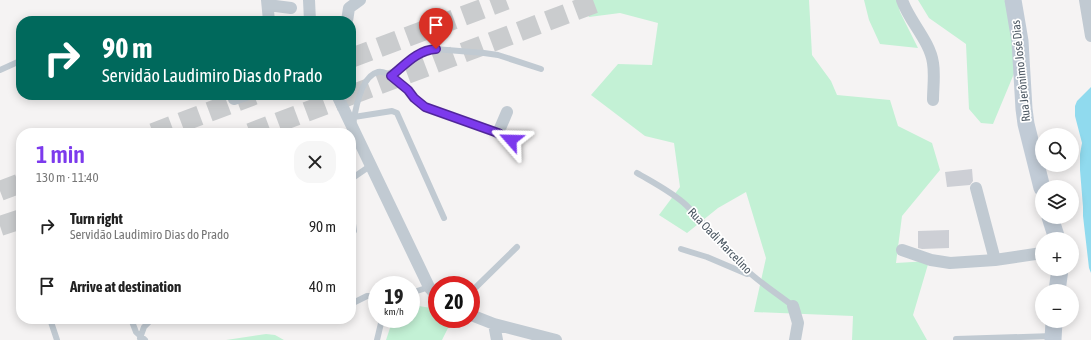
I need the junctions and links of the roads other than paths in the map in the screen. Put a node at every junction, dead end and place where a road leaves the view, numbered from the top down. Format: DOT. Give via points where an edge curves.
graph roads {
  1 [pos="309,0"];
  2 [pos="360,0"];
  3 [pos="902,0"];
  4 [pos="1013,0"];
  5 [pos="1085,0"];
  6 [pos="268,3"];
  7 [pos="291,8"];
  8 [pos="269,16"];
  9 [pos="310,16"];
  10 [pos="348,16"];
  11 [pos="1091,36"];
  12 [pos="16,62"];
  13 [pos="0,70"];
  14 [pos="541,70"];
  15 [pos="391,76"];
  16 [pos="341,100"];
  17 [pos="933,100"];
  18 [pos="507,112"];
  19 [pos="354,122"];
  20 [pos="498,133"];
  21 [pos="511,140"];
  22 [pos="370,166"];
  23 [pos="637,173"];
  24 [pos="356,176"];
  25 [pos="1040,180"];
  26 [pos="976,188"];
  27 [pos="444,218"];
  28 [pos="517,247"];
  29 [pos="681,248"];
  30 [pos="902,250"];
  31 [pos="1035,254"];
  32 [pos="995,260"];
  33 [pos="752,276"];
  34 [pos="428,281"];
  35 [pos="480,283"];
  36 [pos="368,296"];
  37 [pos="356,302"];
  38 [pos="793,306"];
  39 [pos="480,319"];
  40 [pos="52,324"];
  41 [pos="132,324"];
  42 [pos="147,324"];
  43 [pos="494,324"];
  44 [pos="380,328"];
  45 [pos="1053,332"];
  46 [pos="141,339"];
  47 [pos="956,339"];
  48 [pos="57,340"];
  49 [pos="377,340"];
  50 [pos="497,340"];
  51 [pos="556,340"];
  52 [pos="795,340"];
  1 -- 9 [label="street"];
  2 -- 10 [label="street" via="349,8"];
  3 -- 17 [label="street" via="905,10 929,50 933,63"];
  4 -- 25 [label="main road, Rua Jerônimo José Dias" via="1020,42 1025,116"];
  5 -- 11 [label="street"];
  6 -- 7 [label="street"];
  6 -- 8 [label="street"];
  12 -- 13 [label="lane"];
  14 -- 15 [label="lane" via="498,55 436,49 423,51"];
  15 -- 19 [label="lane" via="377,72 368,78 358,100"];
  15 -- 20 [label="lane" via="425,107"];
  16 -- 19 [label="street"];
  18 -- 20 [label="street"];
  19 -- 22 [label="street"];
  19 -- 27 [label="lane" via="392,111 397,113"];
  20 -- 21 [label="lane"];
  22 -- 24 [label="lane"];
  22 -- 34 [label="street"];
  23 -- 33 [label="lane, Rua Oadi Marcelino" via="685,204"];
  26 -- 32 [label="street"];
  28 -- 35 [label="lane"];
  29 -- 33 [label="lane"];
  30 -- 32 [label="street" via="930,260 950,263"];
  31 -- 32 [label="street"];
  33 -- 38 [label="lane, Rua Oadi Marcelino"];
  36 -- 37 [label="lane"];
  38 -- 52 [label="street, Rua Oadi Marcelino" via="798,323"];
  39 -- 43 [label="street"];
  40 -- 48 [label="lane"];
  41 -- 46 [label="lane"];
  42 -- 46 [label="lane"];
  43 -- 50 [label="street"];
  43 -- 51 [label="street"];
  44 -- 49 [label="lane"];
  45 -- 47 [label="lane"];
}
